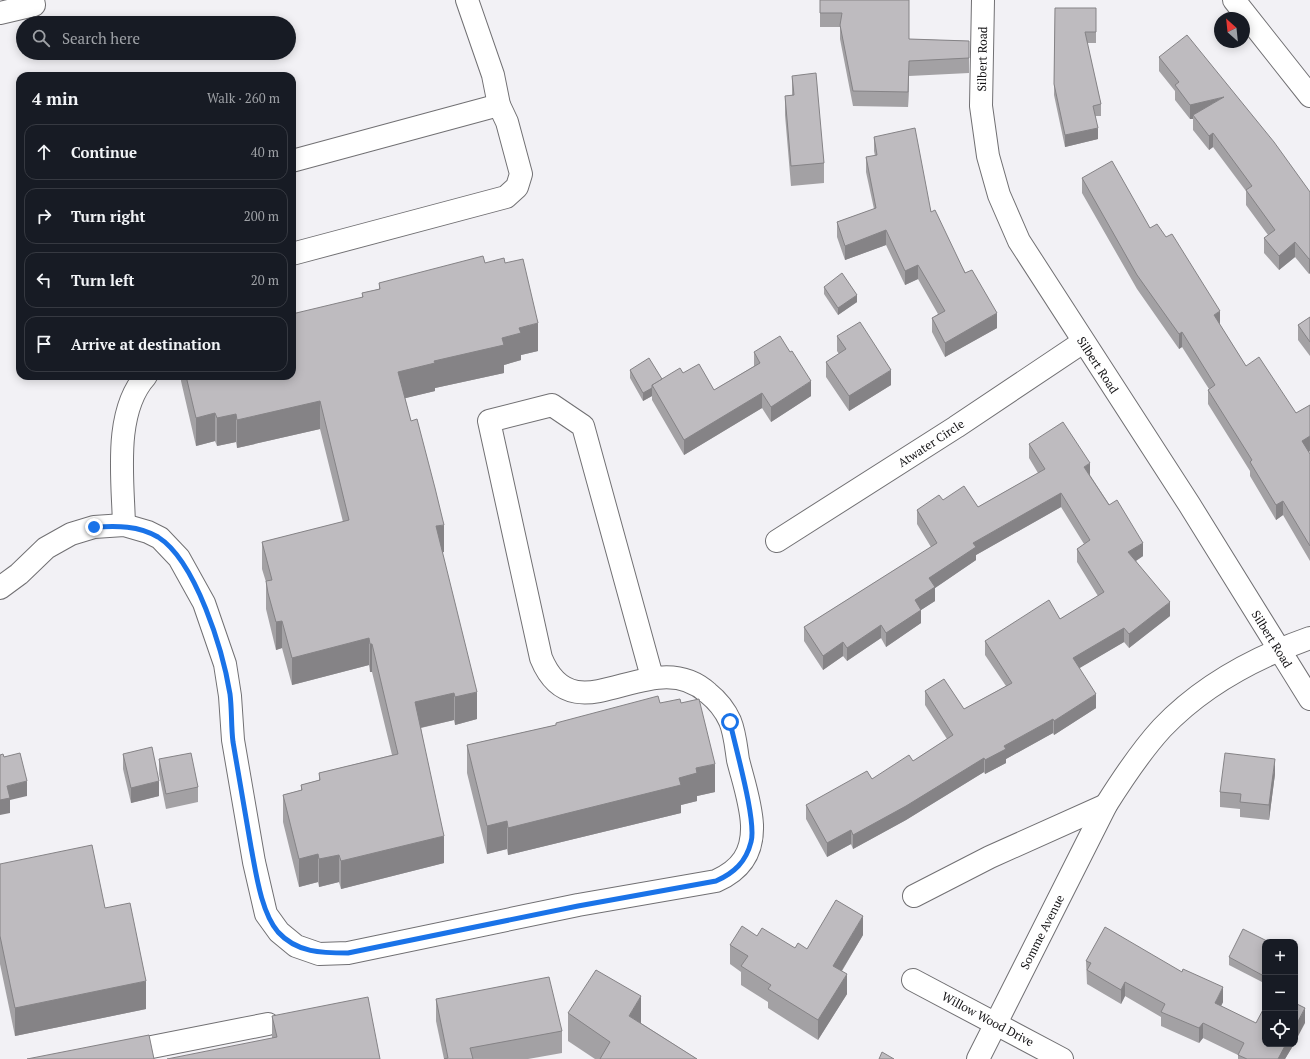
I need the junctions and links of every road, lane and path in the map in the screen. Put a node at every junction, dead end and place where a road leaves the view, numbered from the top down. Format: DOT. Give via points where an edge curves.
graph roads {
  1 [pos="467,0"];
  2 [pos="983,0"];
  3 [pos="1234,0"];
  4 [pos="34,3"];
  5 [pos="0,13"];
  6 [pos="1310,96"];
  7 [pos="499,105"];
  8 [pos="296,160"];
  9 [pos="296,253"];
  10 [pos="1083,342"];
  11 [pos="144,380"];
  12 [pos="124,525"];
  13 [pos="777,541"];
  14 [pos="0,588"];
  15 [pos="1310,638"];
  16 [pos="1278,649"];
  17 [pos="652,677"];
  18 [pos="1310,699"];
  19 [pos="1106,805"];
  20 [pos="914,896"];
  21 [pos="913,980"];
  22 [pos="268,1024"];
  23 [pos="996,1024"];
  24 [pos="91,1059"];
  25 [pos="978,1059"];
  26 [pos="1062,1059"];
  1 -- 7 [label="street" via="494,75"];
  2 -- 10 [label="street, Silbert Road" via="981,106 988,156 999,195 1019,241"];
  3 -- 6 [label="street"];
  4 -- 5 [label="street"];
  7 -- 8 [label="street"];
  7 -- 9 [label="street" via="507,122 521,174 517,187 506,197"];
  10 -- 13 [label="street, Atwater Circle" via="956,427"];
  10 -- 16 [label="street, Silbert Road" via="1189,504"];
  11 -- 12 [label="street" via="129,406 122,441"];
  12 -- 14 [label="street" via="94,527 71,534 46,548"];
  12 -- 17 [label="street" via="160,538 179,558 204,604 224,664 230,696 233,740 254,862 266,914 278,932 296,946 319,954 348,953 716,881 730,875 743,862 752,841 752,823 730,722 719,702 702,687 681,678"];
  15 -- 16 [label="street, Somme Avenue"];
  16 -- 18 [label="street, Silbert Road"];
  16 -- 19 [label="street, Somme Avenue" via="1244,666 1201,695 1163,728 1130,767"];
  17 -- 17 [label="street" via="590,694 572,692 556,683 547,672 541,658 489,421 552,405 583,426"];
  19 -- 20 [label="street" via="990,857"];
  19 -- 23 [label="street, Somme Avenue"];
  21 -- 23 [label="street, Willow Wood Drive"];
  22 -- 24 [label="street"];
  23 -- 25 [label="street, Somme Avenue"];
  23 -- 26 [label="street, Willow Wood Drive"];
}
